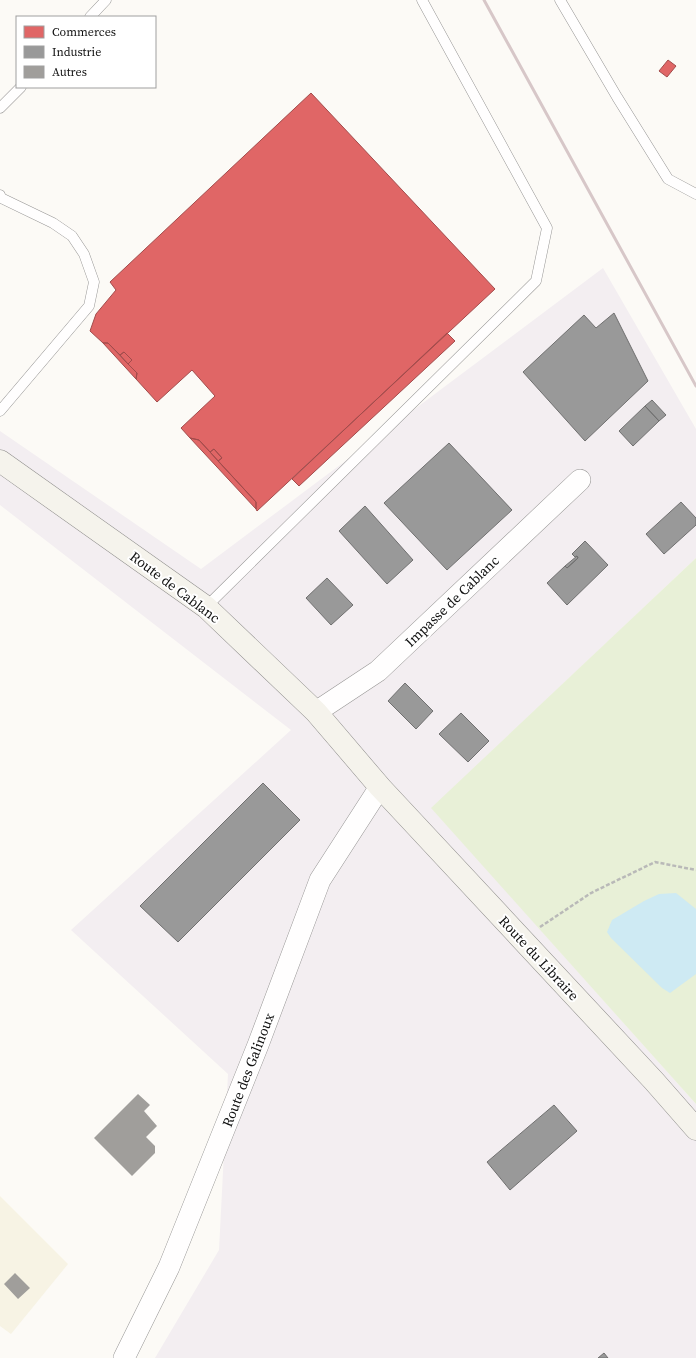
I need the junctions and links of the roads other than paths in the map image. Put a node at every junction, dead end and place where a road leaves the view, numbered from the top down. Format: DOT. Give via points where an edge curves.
graph roads {
  1 [pos="106,0"];
  2 [pos="422,0"];
  3 [pos="560,0"];
  4 [pos="91,16"];
  5 [pos="20,88"];
  6 [pos="0,108"];
  7 [pos="696,194"];
  8 [pos="0,195"];
  9 [pos="0,411"];
  10 [pos="0,461"];
  11 [pos="580,480"];
  12 [pos="206,606"];
  13 [pos="316,712"];
  14 [pos="380,787"];
  15 [pos="696,1129"];
  16 [pos="124,1358"];
  1 -- 4 [label="lane"];
  2 -- 12 [label="lane" via="547,228 536,281"];
  3 -- 7 [label="lane" via="668,179"];
  5 -- 6 [label="lane"];
  8 -- 9 [label="lane" via="1,198 53,223 72,236 84,254 94,282 89,306"];
  10 -- 12 [label="main road, Route de Cablanc"];
  11 -- 13 [label="street, Impasse de Cablanc" via="378,671"];
  12 -- 13 [label="main road, Route de Cablanc"];
  13 -- 14 [label="main road, Route de Cablanc"];
  14 -- 15 [label="main road, Route du Libraire"];
  14 -- 16 [label="street, Route des Galinoux" via="320,880 258,1045 169,1267"];
}
